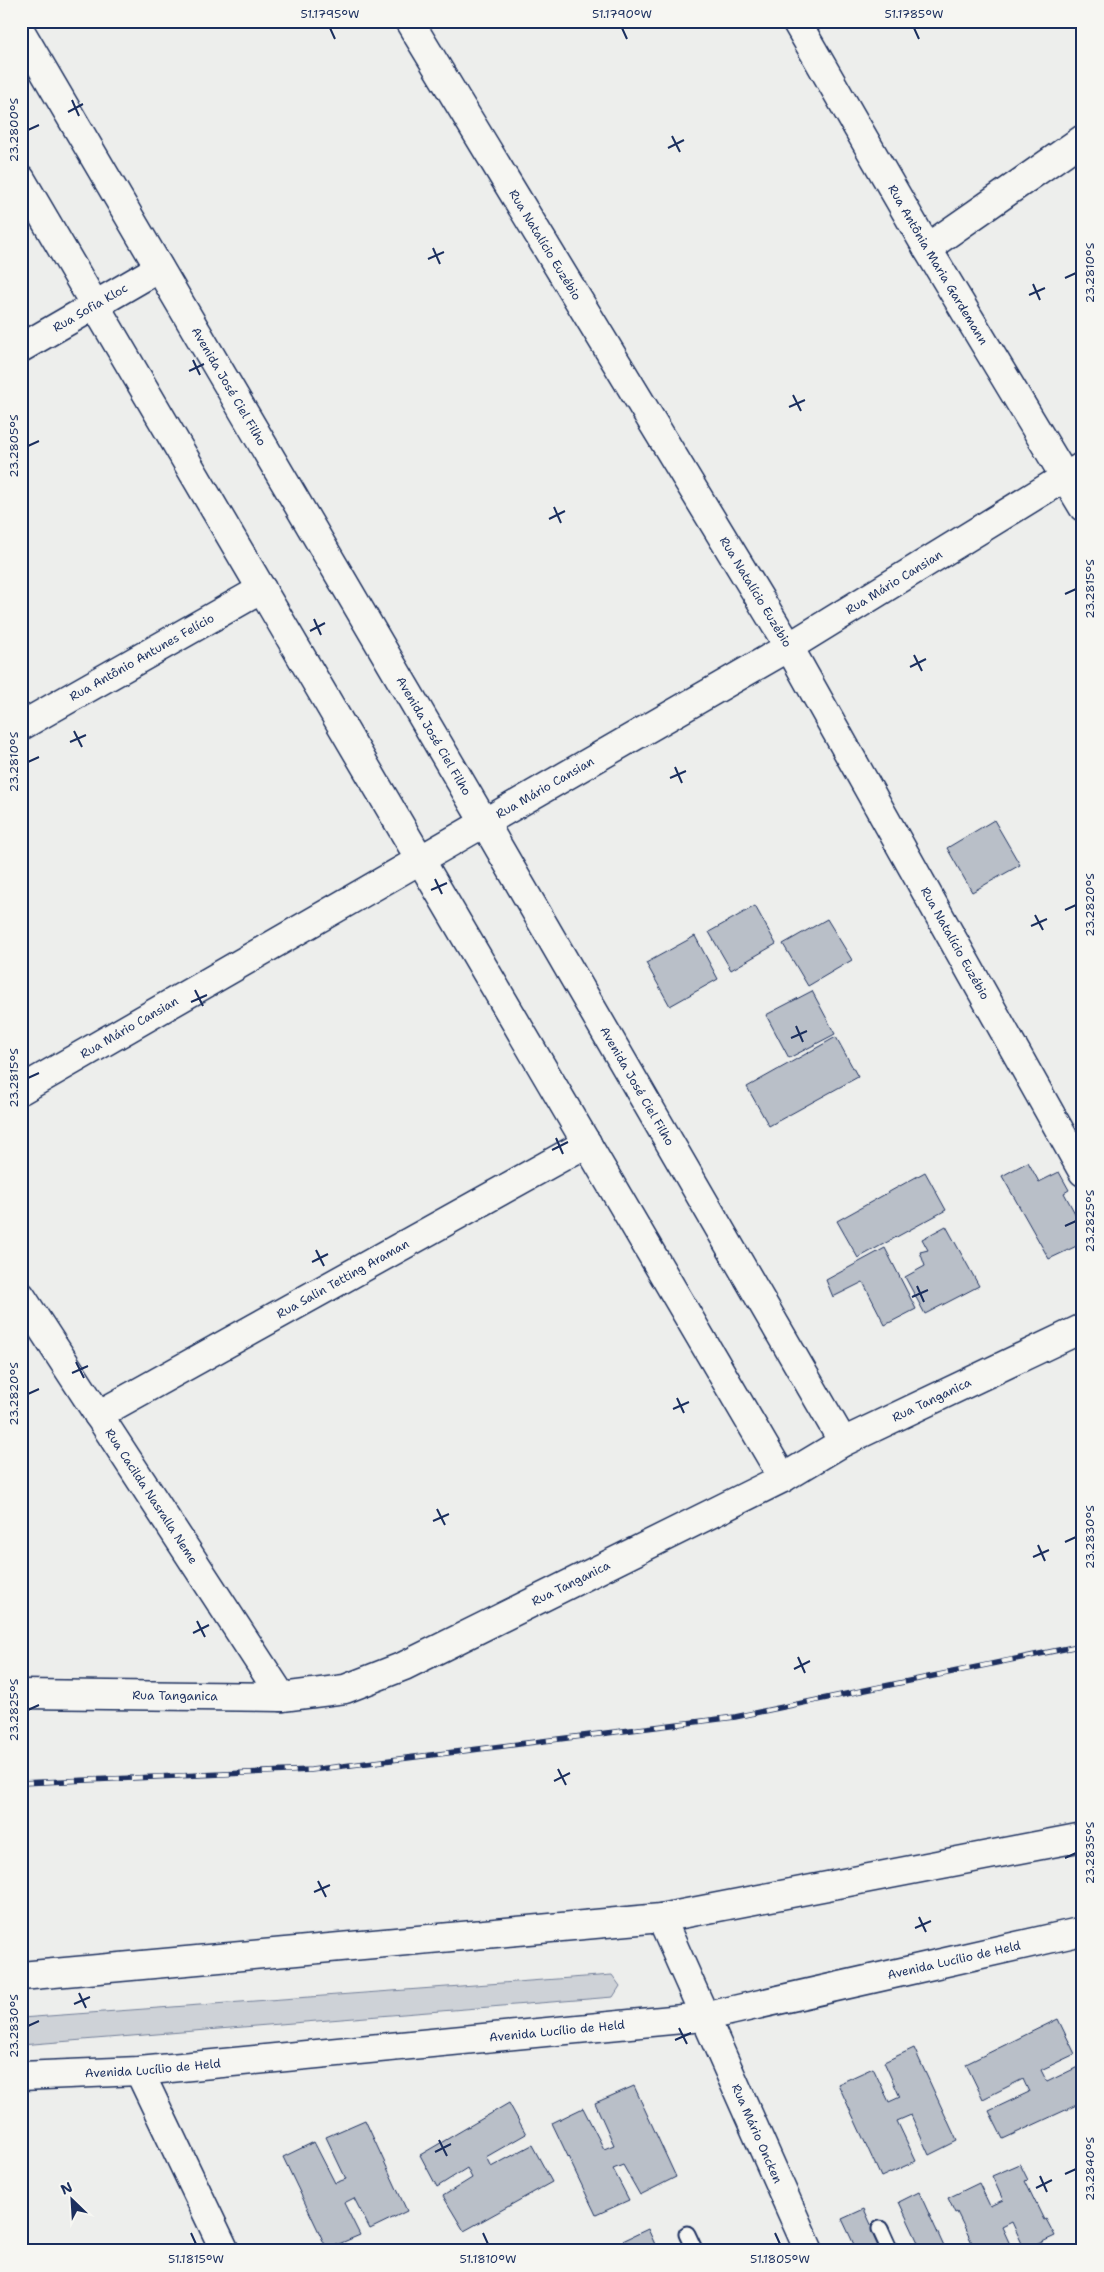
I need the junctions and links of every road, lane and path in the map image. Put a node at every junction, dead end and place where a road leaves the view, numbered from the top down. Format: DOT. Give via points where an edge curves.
graph roads {
  1 [pos="409,21"];
  2 [pos="796,21"];
  3 [pos="21,32"];
  4 [pos="1083,139"];
  5 [pos="21,179"];
  6 [pos="927,248"];
  7 [pos="159,268"];
  8 [pos="96,305"];
  9 [pos="21,348"];
  10 [pos="1074,472"];
  11 [pos="1083,507"];
  12 [pos="262,589"];
  13 [pos="789,647"];
  14 [pos="21,726"];
  15 [pos="484,822"];
  16 [pos="420,859"];
  17 [pos="21,1090"];
  18 [pos="587,1143"];
  19 [pos="1083,1172"];
  20 [pos="21,1296"];
  21 [pos="1083,1328"];
  22 [pos="98,1414"];
  23 [pos="843,1442"];
  24 [pos="783,1478"];
  25 [pos="21,1694"];
  26 [pos="282,1696"];
  27 [pos="1083,1837"];
  28 [pos="661,1918"];
  29 [pos="1083,1931"];
  30 [pos="21,1976"];
  31 [pos="704,2017"];
  32 [pos="139,2071"];
  33 [pos="21,2076"];
  34 [pos="880,2229"];
  35 [pos="686,2234"];
  36 [pos="225,2251"];
  37 [pos="695,2251"];
  38 [pos="809,2251"];
  39 [pos="890,2251"];
  1 -- 13 [label="street, Rua Natalício Euzébio"];
  2 -- 6 [label="street, Rua Antônia Maria Gardemann"];
  3 -- 7 [label="street, Avenida José Ciel Filho"];
  4 -- 6 [label="street"];
  5 -- 8 [label="street"];
  6 -- 10 [label="street, Rua Antônia Maria Gardemann"];
  7 -- 8 [label="street, Rua Sofia Kloc"];
  7 -- 15 [label="street, Avenida José Ciel Filho"];
  8 -- 9 [label="street, Rua Sofia Kloc"];
  8 -- 12 [label="street"];
  10 -- 11 [label="street, Rua Antônia Maria Gardemann"];
  10 -- 13 [label="street, Rua Mário Cansian"];
  12 -- 14 [label="street, Rua Antônio Antunes Felício"];
  12 -- 16 [label="street"];
  13 -- 15 [label="street, Rua Mário Cansian"];
  13 -- 19 [label="street, Rua Natalício Euzébio"];
  15 -- 16 [label="street, Rua Mário Cansian"];
  15 -- 23 [label="street, Avenida José Ciel Filho"];
  16 -- 17 [label="street, Rua Mário Cansian"];
  16 -- 18 [label="street"];
  18 -- 22 [label="street, Rua Salin Tetting Araman"];
  18 -- 24 [label="street"];
  20 -- 22 [label="street, Rua Cacilda Nasralla Neme"];
  21 -- 23 [label="street, Rua Tanganica"];
  22 -- 26 [label="street, Rua Cacilda Nasralla Neme"];
  23 -- 24 [label="street, Rua Tanganica"];
  24 -- 26 [label="street, Rua Tanganica" via="404,1666 345,1689"];
  25 -- 26 [label="street, Rua Tanganica"];
  27 -- 28 [label="street"];
  28 -- 30 [label="street"];
  28 -- 31 [label="street, Rua Mário Oncken"];
  29 -- 31 [label="street, Avenida Lucílio de Held"];
  31 -- 32 [label="street, Avenida Lucílio de Held"];
  31 -- 38 [label="street, Rua Mário Oncken"];
  32 -- 33 [label="street, Avenida Lucílio de Held"];
  32 -- 36 [label="street"];
  34 -- 39 [label="lane"];
  35 -- 37 [label="lane"];
}
